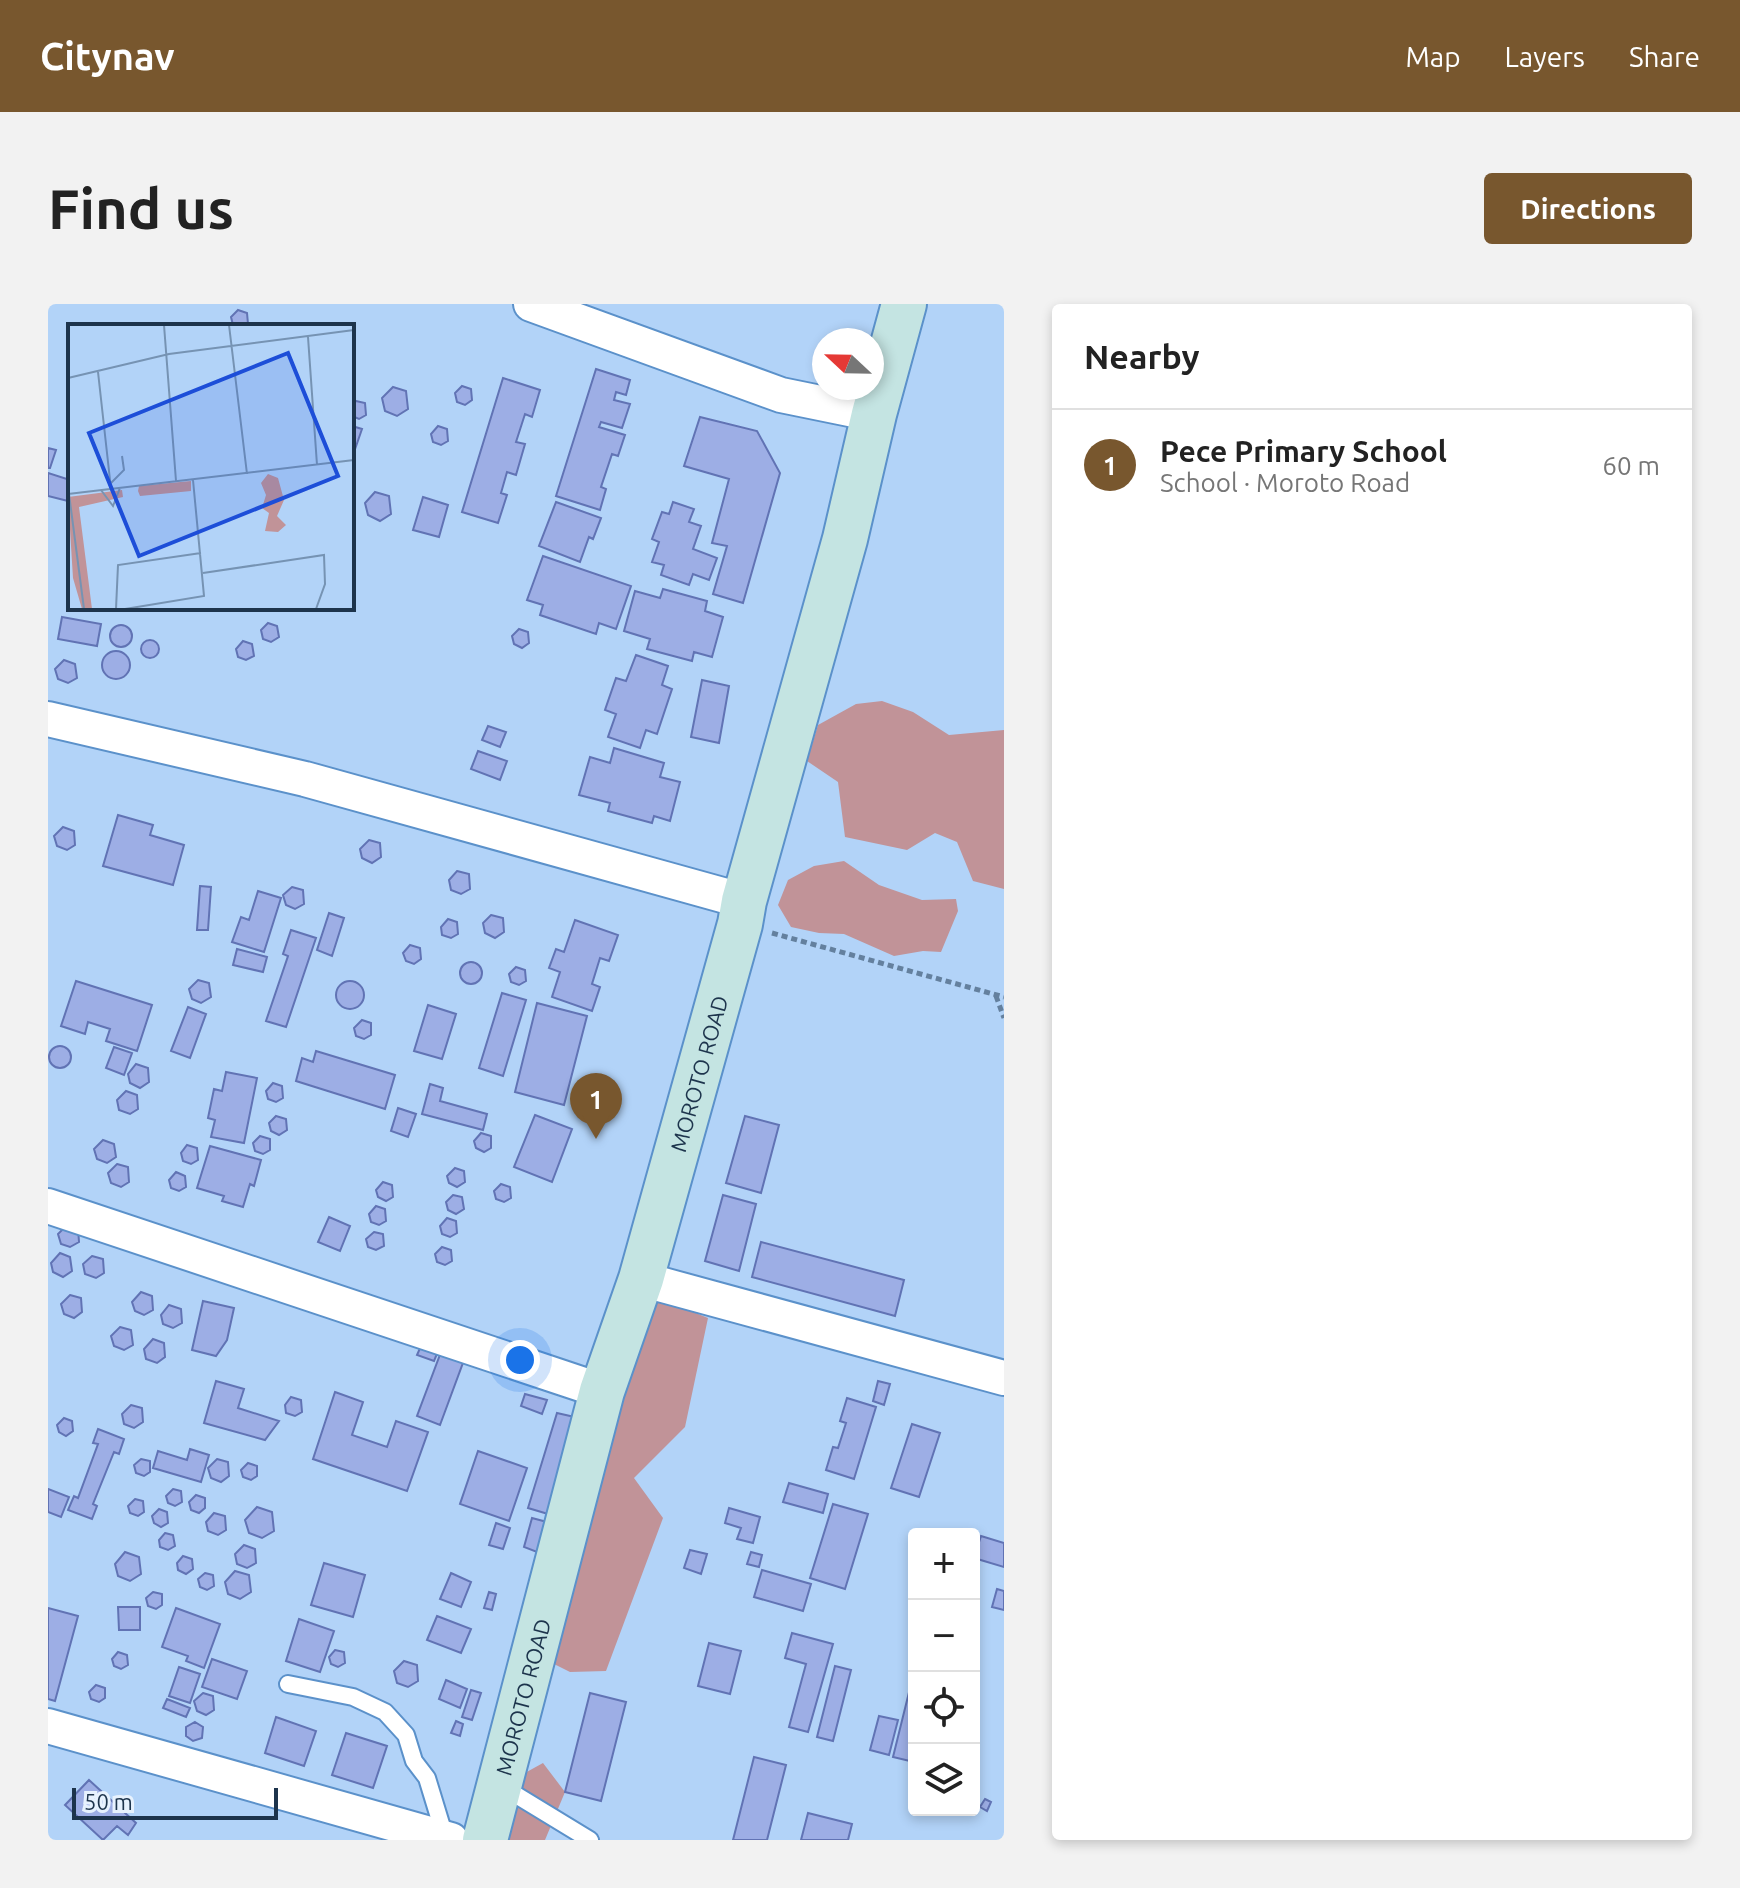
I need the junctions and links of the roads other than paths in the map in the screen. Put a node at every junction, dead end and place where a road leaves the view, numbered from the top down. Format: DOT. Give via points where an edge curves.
graph roads {
  1 [pos="531,304"];
  2 [pos="904,304"];
  3 [pos="874,414"];
  4 [pos="48,719"];
  5 [pos="742,913"];
  6 [pos="48,1206"];
  7 [pos="641,1279"];
  8 [pos="1004,1378"];
  9 [pos="602,1391"];
  10 [pos="288,1684"];
  11 [pos="48,1726"];
  12 [pos="499,1785"];
  13 [pos="461,1840"];
  14 [pos="590,1840"];
  1 -- 3 [label="street" via="781,395"];
  2 -- 3 [label="main road, MOROTO ROAD"];
  3 -- 5 [label="main road, MOROTO ROAD"];
  4 -- 5 [label="street" via="305,779"];
  5 -- 7 [label="main road, MOROTO ROAD"];
  6 -- 9 [label="street"];
  7 -- 8 [label="street"];
  7 -- 9 [label="main road, MOROTO ROAD"];
  9 -- 12 [label="main road, MOROTO ROAD"];
  10 -- 13 [label="lane" via="353,1697 385,1712 406,1735 414,1761"];
  11 -- 13 [label="street"];
  12 -- 13 [label="main road, MOROTO ROAD"];
  12 -- 14 [label="lane"];
}
